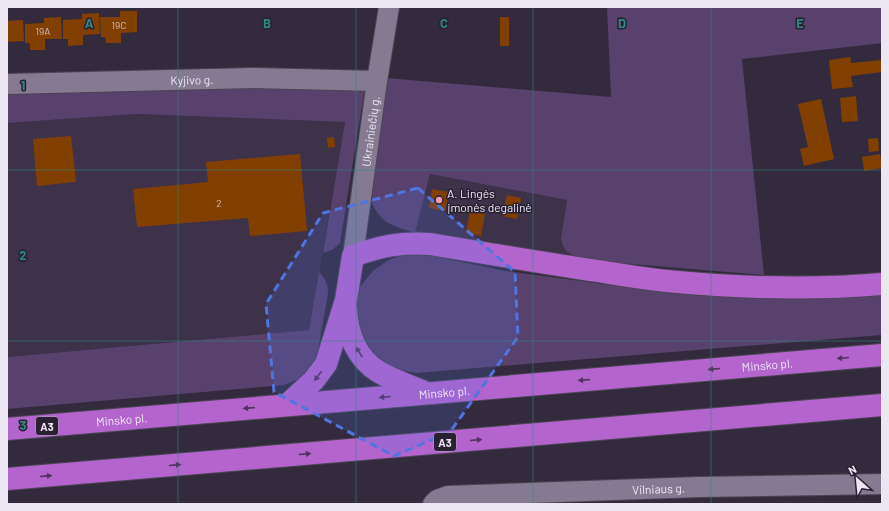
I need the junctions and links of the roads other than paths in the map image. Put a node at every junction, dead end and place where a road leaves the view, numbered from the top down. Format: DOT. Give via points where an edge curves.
graph roads {
  1 [pos="389,7"];
  2 [pos="378,81"];
  3 [pos="7,84"];
  4 [pos="353,256"];
  5 [pos="882,284"];
  6 [pos="346,300"];
  7 [pos="882,355"];
  8 [pos="427,393"];
  9 [pos="287,405"];
  10 [pos="882,405"];
  11 [pos="7,429"];
  12 [pos="7,479"];
  13 [pos="882,484"];
  14 [pos="435,502"];
  1 -- 2 [label="street, Ukrainiečių g."];
  2 -- 3 [label="street, Kyjivo g." via="252,78"];
  2 -- 4 [label="street, Ukrainiečių g."];
  4 -- 5 [label="highway" via="372,249 409,242 666,281 762,287"];
  4 -- 6 [label="highway"];
  8 -- 6 [label="highway, one-way" via="378,372 364,360 350,338"];
  6 -- 9 [label="highway, one-way" via="326,364 314,380"];
  7 -- 8 [label="highway, Minsko pl. / A3, one-way"];
  8 -- 9 [label="highway, Minsko pl. / A3, one-way"];
  9 -- 11 [label="highway, Minsko pl. / A3, one-way"];
  12 -- 10 [label="highway, A3, one-way"];
  13 -- 14 [label="street, Vilniaus g." via="464,495 448,496"];
}
